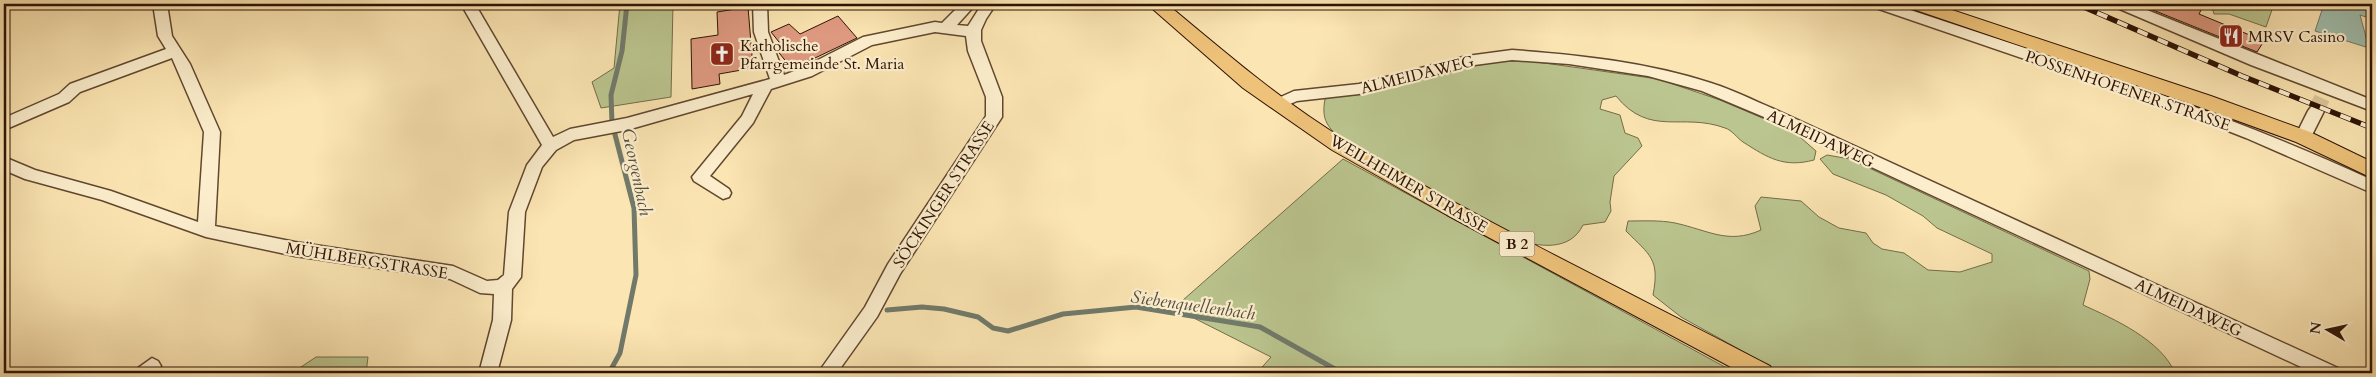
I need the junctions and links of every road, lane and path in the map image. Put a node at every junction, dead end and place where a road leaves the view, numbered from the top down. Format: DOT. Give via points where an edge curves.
graph roads {
  1 [pos="160,4"];
  2 [pos="468,4"];
  3 [pos="760,4"];
  4 [pos="969,4"];
  5 [pos="989,4"];
  6 [pos="1156,4"];
  7 [pos="1878,4"];
  8 [pos="1916,4"];
  9 [pos="2125,5"];
  10 [pos="946,28"];
  11 [pos="974,32"];
  12 [pos="176,52"];
  13 [pos="772,84"];
  14 [pos="2321,99"];
  15 [pos="1279,104"];
  16 [pos="2372,106"];
  17 [pos="4,124"];
  18 [pos="2303,137"];
  19 [pos="550,146"];
  20 [pos="4,163"];
  21 [pos="2372,171"];
  22 [pos="2372,187"];
  23 [pos="723,193"];
  24 [pos="206,230"];
  25 [pos="503,287"];
  26 [pos="488,373"];
  27 [pos="827,373"];
  28 [pos="1762,373"];
  29 [pos="2332,373"];
  1 -- 12 [label="street" via="165,36"];
  2 -- 19 [label="street"];
  3 -- 13 [label="street" via="761,32"];
  4 -- 10 [label="street"];
  5 -- 11 [label="street"];
  6 -- 15 [label="main road, WEILHEIMER STRASSE / B 2"];
  7 -- 22 [label="street, POSSENHOFENER STRASSE" via="2214,119 2288,148"];
  8 -- 18 [label="main road, POSSENHOFENER STRASSE"];
  9 -- 14 [label="street"];
  10 -- 11 [label="street"];
  10 -- 13 [label="street" via="935,27 868,41 807,72"];
  11 -- 27 [label="street, SÖCKINGER STRASSE" via="975,55 994,98 994,117 894,269 871,312"];
  12 -- 17 [label="street" via="75,88 64,98"];
  12 -- 24 [label="street" via="212,132"];
  13 -- 19 [label="street" via="627,124 570,136"];
  13 -- 23 [label="street" via="700,177"];
  14 -- 16 [label="street"];
  14 -- 18 [label="street"];
  15 -- 28 [label="main road, WEILHEIMER STRASSE / B 2" via="1339,145 1454,210"];
  15 -- 29 [label="street, ALMEIDAWEG" via="1294,96 1359,89 1489,57 1540,56 1648,71 1707,87 1769,113"];
  18 -- 21 [label="main road, POSSENHOFENER STRASSE"];
  19 -- 25 [label="street" via="534,165 518,212 512,277"];
  20 -- 24 [label="street, MÜHLBERGSTRASSE" via="31,175 105,195"];
  24 -- 25 [label="street, MÜHLBERGSTRASSE" via="295,249 453,273 486,288"];
  25 -- 26 [label="street" via="502,320"];
}
